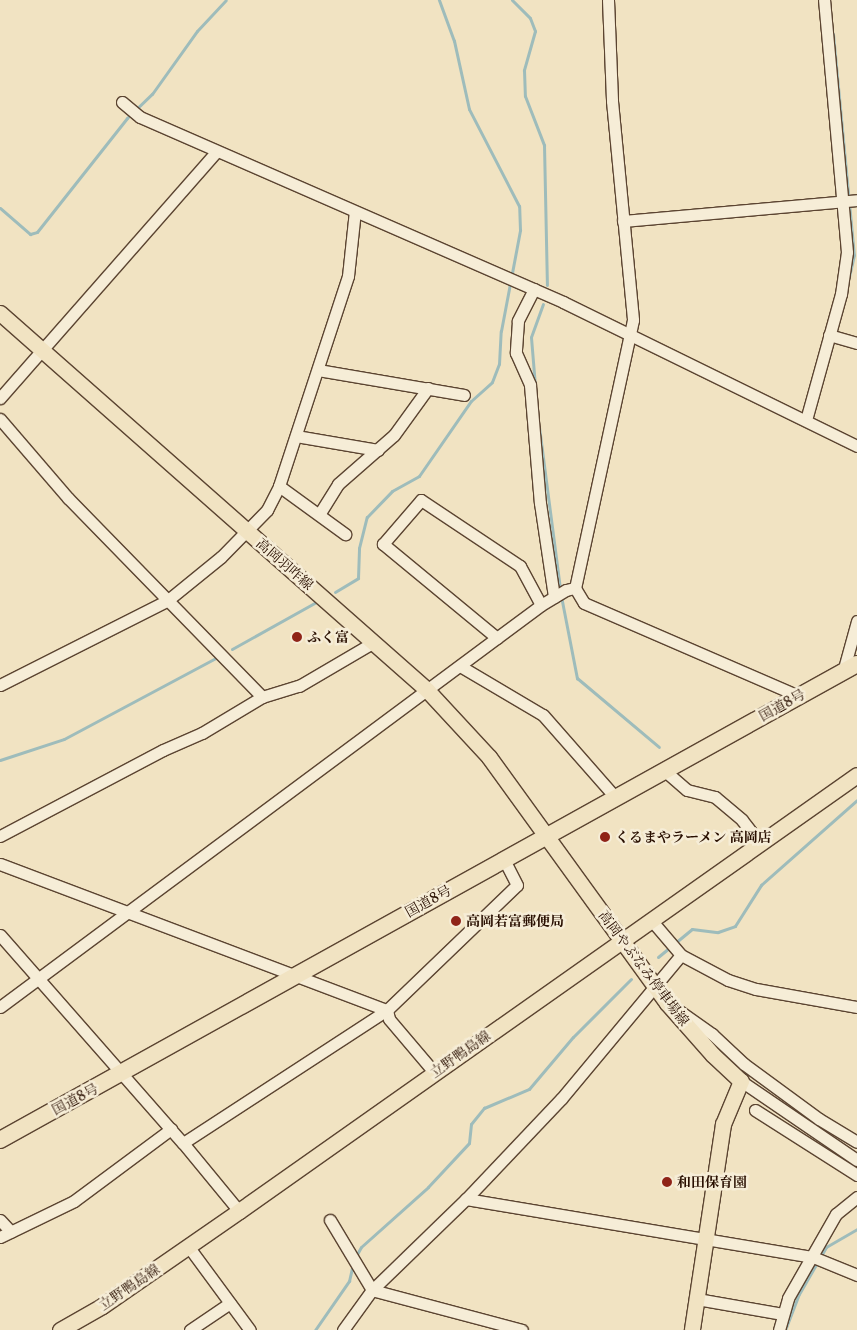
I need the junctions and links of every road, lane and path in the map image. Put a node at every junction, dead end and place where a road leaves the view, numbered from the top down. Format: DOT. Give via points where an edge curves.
graph roads {
  1 [pos="608,0"];
  2 [pos="824,0"];
  3 [pos="122,102"];
  4 [pos="216,152"];
  5 [pos="850,200"];
  6 [pos="355,211"];
  7 [pos="623,221"];
  8 [pos="534,289"];
  9 [pos="0,313"];
  10 [pos="829,335"];
  11 [pos="630,336"];
  12 [pos="857,343"];
  13 [pos="43,350"];
  14 [pos="318,370"];
  15 [pos="428,388"];
  16 [pos="464,395"];
  17 [pos="0,398"];
  18 [pos="0,419"];
  19 [pos="806,420"];
  20 [pos="296,436"];
  21 [pos="857,446"];
  22 [pos="378,450"];
  23 [pos="279,486"];
  24 [pos="320,513"];
  25 [pos="248,531"];
  26 [pos="345,534"];
  27 [pos="575,588"];
  28 [pos="554,597"];
  29 [pos="168,600"];
  30 [pos="541,605"];
  31 [pos="857,621"];
  32 [pos="497,638"];
  33 [pos="374,642"];
  34 [pos="460,666"];
  35 [pos="850,668"];
  36 [pos="0,685"];
  37 [pos="428,690"];
  38 [pos="799,696"];
  39 [pos="262,697"];
  40 [pos="665,771"];
  41 [pos="857,775"];
  42 [pos="616,798"];
  43 [pos="548,835"];
  44 [pos="0,836"];
  45 [pos="760,843"];
  46 [pos="504,859"];
  47 [pos="0,864"];
  48 [pos="129,912"];
  49 [pos="652,921"];
  50 [pos="0,935"];
  51 [pos="622,940"];
  52 [pos="681,955"];
  53 [pos="297,974"];
  54 [pos="37,980"];
  55 [pos="656,986"];
  56 [pos="667,1003"];
  57 [pos="0,1007"];
  58 [pos="857,1007"];
  59 [pos="387,1010"];
  60 [pos="434,1072"];
  61 [pos="121,1074"];
  62 [pos="740,1081"];
  63 [pos="755,1110"];
  64 [pos="171,1129"];
  65 [pos="0,1140"];
  66 [pos="183,1142"];
  67 [pos="857,1142"];
  68 [pos="857,1160"];
  69 [pos="857,1175"];
  70 [pos="857,1197"];
  71 [pos="466,1200"];
  72 [pos="239,1211"];
  73 [pos="0,1220"];
  74 [pos="330,1220"];
  75 [pos="11,1232"];
  76 [pos="0,1237"];
  77 [pos="707,1239"];
  78 [pos="188,1246"];
  79 [pos="814,1258"];
  80 [pos="857,1275"];
  81 [pos="372,1290"];
  82 [pos="698,1299"];
  83 [pos="230,1303"];
  84 [pos="783,1314"];
  85 [pos="60,1330"];
  86 [pos="190,1330"];
  87 [pos="250,1330"];
  88 [pos="343,1330"];
  89 [pos="522,1330"];
  90 [pos="692,1330"];
  91 [pos="779,1330"];
  1 -- 7 [label="street" via="612,101"];
  2 -- 5 [label="street"];
  3 -- 4 [label="street" via="135,114"];
  4 -- 6 [label="street"];
  4 -- 13 [label="street"];
  5 -- 7 [label="street"];
  5 -- 10 [label="street" via="841,294"];
  6 -- 8 [label="street"];
  6 -- 14 [label="street" via="348,276"];
  7 -- 11 [label="street" via="633,320"];
  8 -- 11 [label="street"];
  8 -- 28 [label="street" via="518,321 516,353 530,385 540,503"];
  9 -- 13 [label="main road, 高岡羽咋線"];
  10 -- 12 [label="street"];
  10 -- 19 [label="street"];
  11 -- 19 [label="street"];
  11 -- 27 [label="street"];
  13 -- 17 [label="street"];
  13 -- 25 [label="main road, 高岡羽咋線"];
  14 -- 15 [label="street"];
  14 -- 20 [label="street"];
  15 -- 16 [label="street"];
  15 -- 22 [label="street" via="394,435"];
  18 -- 29 [label="street" via="68,498"];
  19 -- 21 [label="street"];
  20 -- 22 [label="street"];
  20 -- 23 [label="street"];
  22 -- 24 [label="street" via="338,484"];
  23 -- 24 [label="street"];
  23 -- 25 [label="street" via="267,510"];
  24 -- 26 [label="street"];
  25 -- 29 [label="street" via="221,558"];
  25 -- 33 [label="main road, 高岡羽咋線"];
  27 -- 28 [label="street"];
  27 -- 38 [label="street" via="584,602"];
  28 -- 30 [label="street"];
  29 -- 36 [label="street"];
  29 -- 39 [label="street"];
  30 -- 32 [label="street"];
  30 -- 32 [label="street" via="520,566 420,500 383,544"];
  31 -- 35 [label="street"];
  32 -- 34 [label="street"];
  33 -- 37 [label="main road, 高岡羽咋線"];
  33 -- 39 [label="street" via="299,686"];
  34 -- 37 [label="street"];
  34 -- 42 [label="street" via="543,715"];
  35 -- 38 [label="highway, 国道8号"];
  37 -- 43 [label="main road, 高岡羽咋線" via="489,757"];
  37 -- 48 [label="street"];
  38 -- 40 [label="highway, 国道8号"];
  39 -- 44 [label="street" via="202,733 163,750"];
  40 -- 42 [label="highway, 国道8号"];
  40 -- 45 [label="street" via="687,790 715,797 742,820"];
  41 -- 45 [label="main road, 立野鴨島線"];
  42 -- 43 [label="highway, 国道8号"];
  43 -- 46 [label="highway, 国道8号"];
  43 -- 51 [label="main road, 高岡やぶなみ停車場線"];
  45 -- 49 [label="main road, 立野鴨島線"];
  46 -- 53 [label="highway, 国道8号"];
  46 -- 59 [label="street" via="517,885"];
  47 -- 48 [label="street"];
  48 -- 53 [label="street"];
  48 -- 54 [label="street"];
  49 -- 51 [label="main road, 立野鴨島線"];
  49 -- 52 [label="street"];
  50 -- 54 [label="street"];
  51 -- 55 [label="main road, 高岡やぶなみ停車場線"];
  51 -- 60 [label="main road, 立野鴨島線"];
  52 -- 55 [label="street"];
  52 -- 58 [label="street" via="728,980 756,989"];
  53 -- 59 [label="street"];
  53 -- 61 [label="highway, 国道8号"];
  54 -- 57 [label="street"];
  54 -- 61 [label="street"];
  55 -- 56 [label="main road, 高岡やぶなみ停車場線"];
  55 -- 71 [label="street" via="561,1099"];
  56 -- 62 [label="main road, 高岡やぶなみ停車場線"];
  56 -- 67 [label="street" via="712,1034 744,1064 819,1119"];
  59 -- 60 [label="street" via="390,1019"];
  59 -- 66 [label="street"];
  60 -- 72 [label="main road, 立野鴨島線"];
  61 -- 64 [label="street"];
  61 -- 65 [label="highway, 国道8号"];
  62 -- 68 [label="street"];
  62 -- 77 [label="main road" via="723,1124"];
  63 -- 69 [label="street"];
  64 -- 66 [label="street"];
  64 -- 75 [label="street" via="74,1201"];
  66 -- 72 [label="street"];
  70 -- 79 [label="street" via="836,1214"];
  71 -- 77 [label="street"];
  71 -- 81 [label="street"];
  72 -- 78 [label="main road, 立野鴨島線"];
  73 -- 75 [label="street"];
  74 -- 81 [label="street"];
  75 -- 76 [label="street"];
  77 -- 79 [label="street"];
  77 -- 82 [label="main road"];
  78 -- 83 [label="street"];
  78 -- 85 [label="main road, 立野鴨島線"];
  79 -- 80 [label="street"];
  79 -- 84 [label="street" via="788,1298"];
  81 -- 88 [label="street"];
  81 -- 89 [label="street"];
  82 -- 84 [label="street"];
  82 -- 90 [label="main road"];
  83 -- 86 [label="street"];
  83 -- 87 [label="street"];
  84 -- 91 [label="street"];
}
